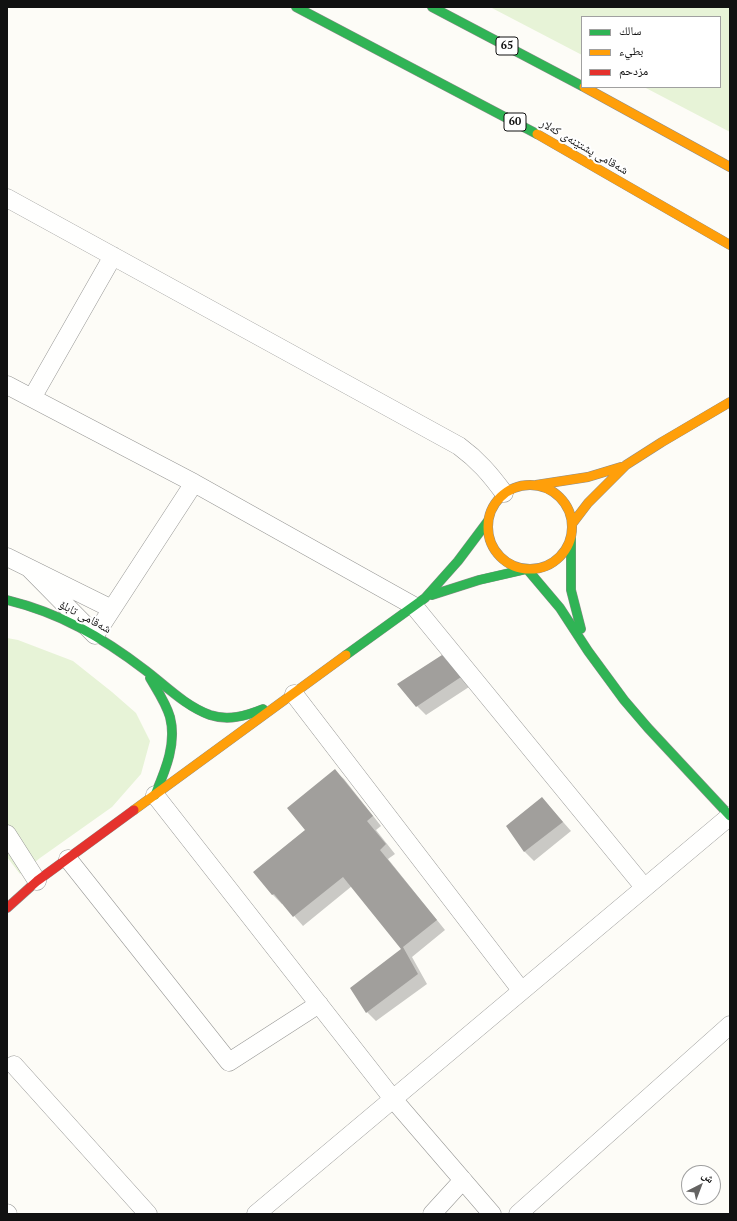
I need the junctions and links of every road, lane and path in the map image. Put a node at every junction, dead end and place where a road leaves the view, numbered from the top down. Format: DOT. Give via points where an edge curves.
graph roads {
  1 [pos="296,7"];
  2 [pos="432,7"];
  3 [pos="581,85"];
  4 [pos="587,88"];
  5 [pos="730,167"];
  6 [pos="7,198"];
  7 [pos="730,245"];
  8 [pos="113,256"];
  9 [pos="7,385"];
  10 [pos="32,398"];
  11 [pos="730,402"];
  12 [pos="626,465"];
  13 [pos="194,483"];
  14 [pos="536,485"];
  15 [pos="504,493"];
  16 [pos="488,521"];
  17 [pos="572,524"];
  18 [pos="570,538"];
  19 [pos="7,557"];
  20 [pos="30,569"];
  21 [pos="527,569"];
  22 [pos="7,600"];
  23 [pos="420,602"];
  24 [pos="112,609"];
  25 [pos="95,635"];
  26 [pos="588,651"];
  27 [pos="146,670"];
  28 [pos="289,697"];
  29 [pos="198,709"];
  30 [pos="170,717"];
  31 [pos="180,741"];
  32 [pos="214,752"];
  33 [pos="192,755"];
  34 [pos="155,796"];
  35 [pos="730,816"];
  36 [pos="7,834"];
  37 [pos="68,859"];
  38 [pos="37,881"];
  39 [pos="644,887"];
  40 [pos="7,908"];
  41 [pos="521,990"];
  42 [pos="318,1004"];
  43 [pos="730,1025"];
  44 [pos="14,1065"];
  45 [pos="393,1099"];
  46 [pos="463,1180"];
  47 [pos="148,1214"];
  48 [pos="256,1214"];
  49 [pos="432,1214"];
  50 [pos="492,1214"];
  51 [pos="518,1214"];
  1 -- 7 [label="main road, شەقامی پشتێنەی کەلار / 60" via="532,131"];
  2 -- 3 [label="main road, 65"];
  4 -- 5 [label="main road, 65"];
  6 -- 8 [label="street"];
  8 -- 10 [label="street"];
  8 -- 15 [label="street" via="459,446 475,458"];
  9 -- 10 [label="street"];
  10 -- 13 [label="street"];
  11 -- 12 [label="main road"];
  12 -- 14 [label="main road" via="588,477"];
  12 -- 17 [label="main road" via="588,503"];
  13 -- 23 [label="street"];
  13 -- 24 [label="street"];
  14 -- 15 [label="main road" via="523,485"];
  14 -- 17 [label="main road" via="560,498 568,510"];
  15 -- 16 [label="main road" via="494,503"];
  16 -- 21 [label="main road" via="490,542 501,558 513,566"];
  16 -- 23 [label="main road" via="459,562"];
  17 -- 18 [label="main road"];
  18 -- 21 [label="main road" via="565,551 555,561 542,568"];
  18 -- 26 [label="main road" via="573,601"];
  19 -- 20 [label="street"];
  20 -- 24 [label="street"];
  20 -- 25 [label="street"];
  21 -- 23 [label="main road" via="484,577 455,586"];
  21 -- 26 [label="main road" via="560,608"];
  22 -- 25 [label="main road, شەقامی تابلۆ" via="55,614"];
  23 -- 28 [label="main road"];
  23 -- 39 [label="street"];
  24 -- 25 [label="street"];
  25 -- 27 [label="main road, شەقامی تابلۆ"];
  26 -- 35 [label="main road" via="648,728"];
  27 -- 29 [label="main road, شەقامی تابلۆ"];
  27 -- 30 [label="main road"];
  28 -- 29 [label="main road" via="239,717 219,717"];
  28 -- 32 [label="main road"];
  28 -- 41 [label="street"];
  29 -- 32 [label="main road, شەقامی تابلۆ" via="211,718 220,731 219,746"];
  30 -- 31 [label="main road"];
  30 -- 34 [label="main road" via="170,753"];
  32 -- 33 [label="main road" via="200,757"];
  32 -- 34 [label="main road"];
  34 -- 37 [label="main road"];
  34 -- 42 [label="street"];
  35 -- 39 [label="street"];
  36 -- 38 [label="street"];
  37 -- 38 [label="main road"];
  37 -- 42 [label="street" via="230,1062"];
  38 -- 40 [label="main road"];
  39 -- 41 [label="street"];
  41 -- 45 [label="street"];
  42 -- 45 [label="street"];
  43 -- 51 [label="street"];
  44 -- 47 [label="street"];
  45 -- 46 [label="street"];
  45 -- 48 [label="street"];
  46 -- 49 [label="street"];
  46 -- 50 [label="street"];
}
